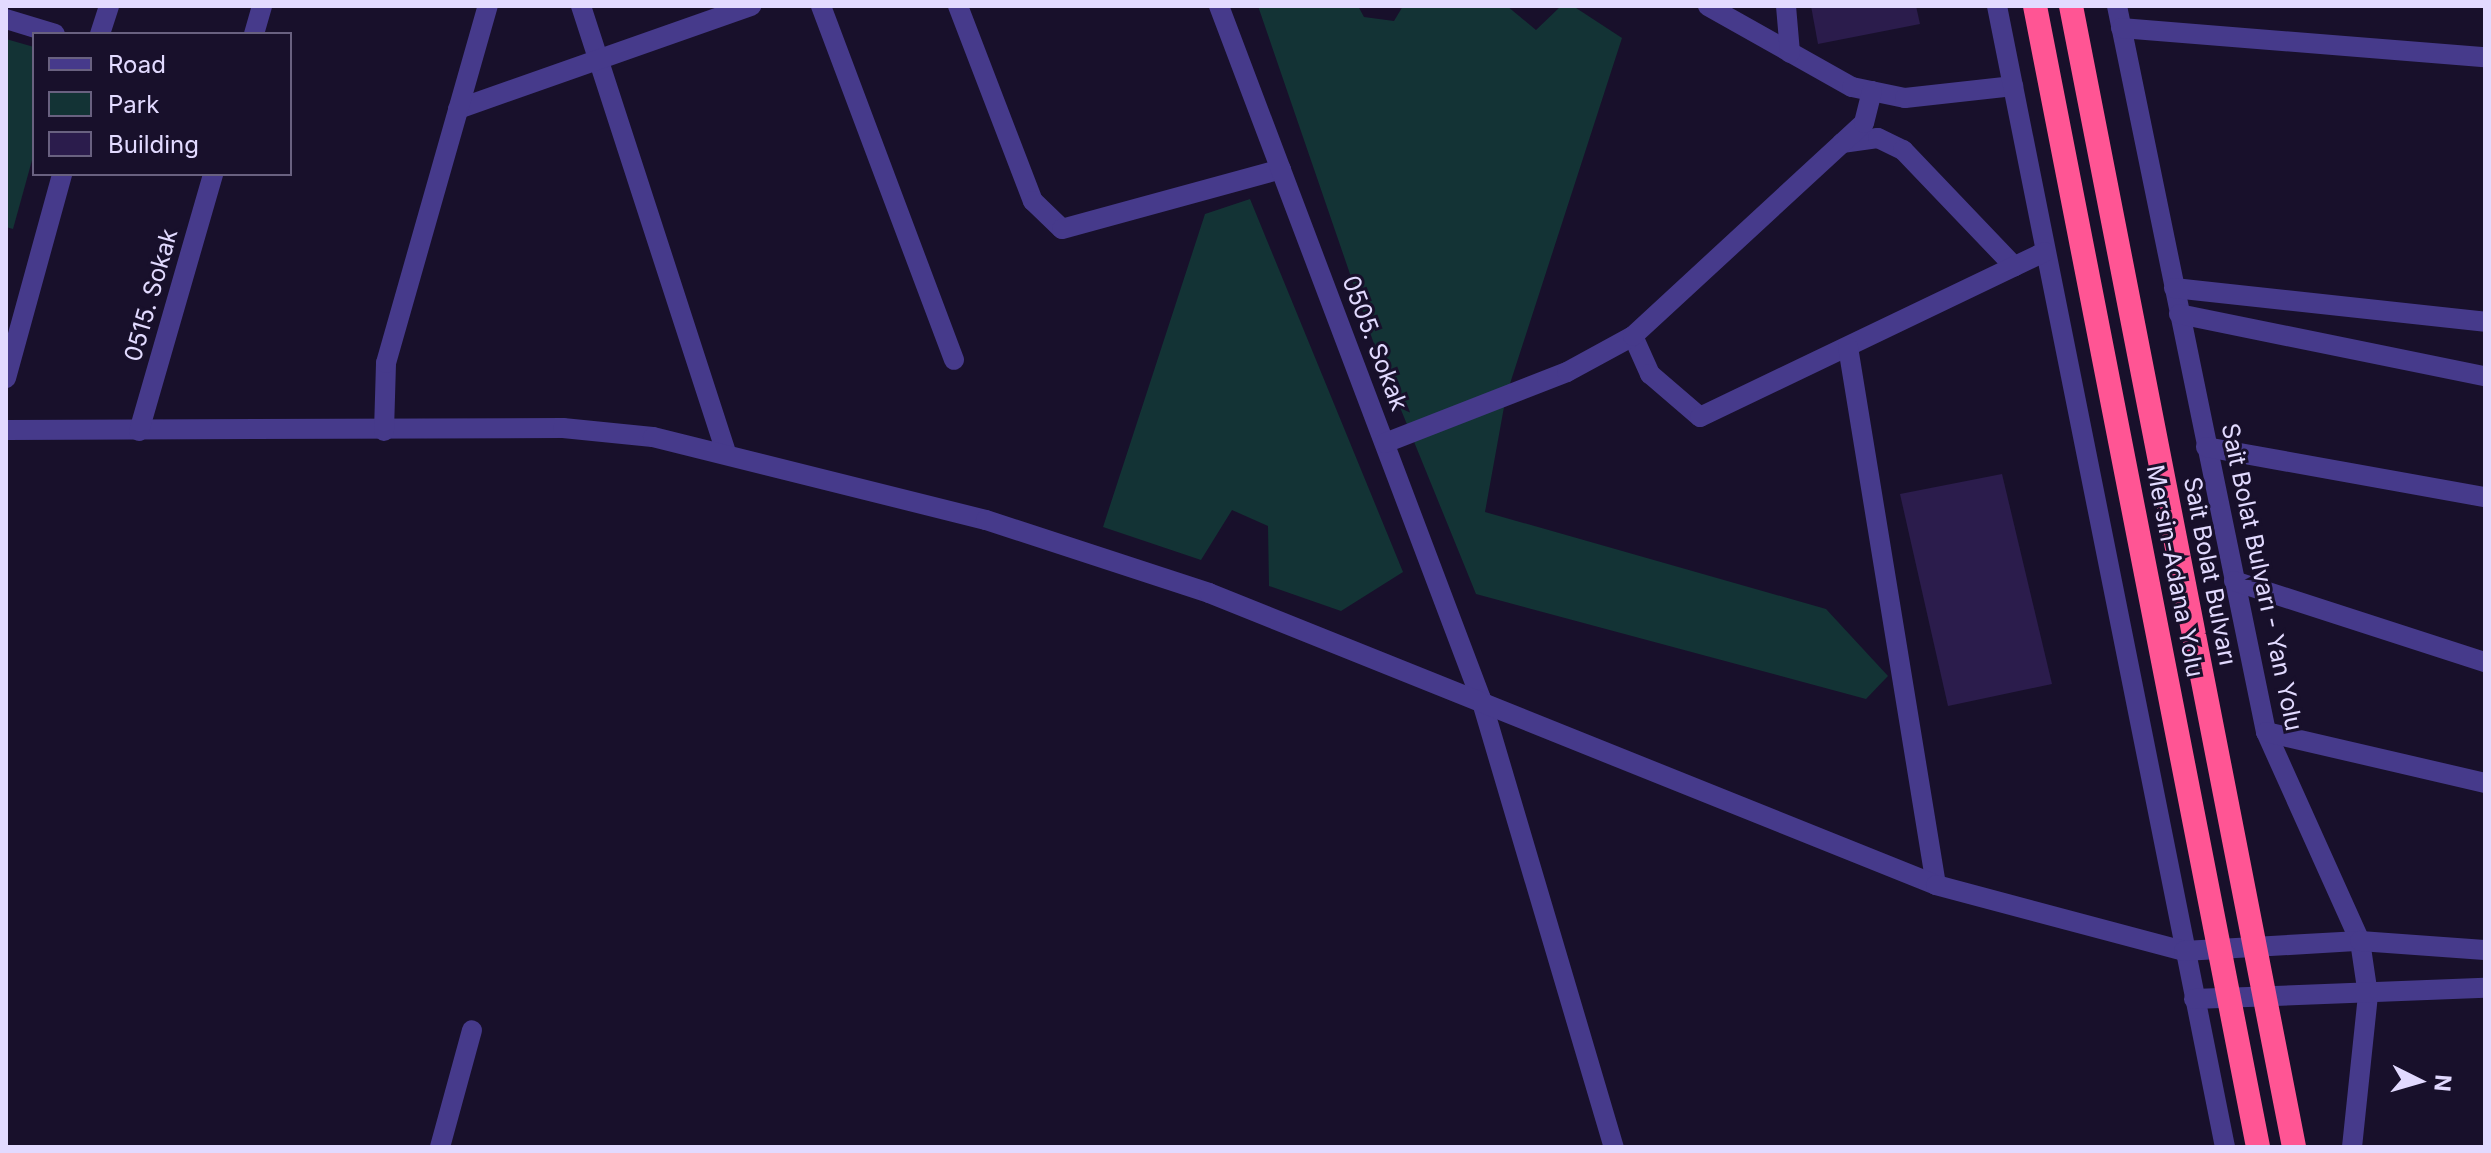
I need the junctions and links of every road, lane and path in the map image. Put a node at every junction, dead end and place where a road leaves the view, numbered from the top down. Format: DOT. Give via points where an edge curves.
graph roads {
  1 [pos="109,6"];
  2 [pos="262,6"];
  3 [pos="488,6"];
  4 [pos="581,6"];
  5 [pos="751,6"];
  6 [pos="821,6"];
  7 [pos="958,6"];
  8 [pos="1219,6"];
  9 [pos="1708,6"];
  10 [pos="1786,6"];
  11 [pos="1997,6"];
  12 [pos="2035,6"];
  13 [pos="2071,6"];
  14 [pos="2117,6"];
  15 [pos="6,19"];
  16 [pos="2121,28"];
  17 [pos="48,32"];
  18 [pos="101,32"];
  19 [pos="255,32"];
  20 [pos="1790,53"];
  21 [pos="2485,57"];
  22 [pos="601,59"];
  23 [pos="2013,86"];
  24 [pos="1872,91"];
  25 [pos="458,109"];
  26 [pos="1842,143"];
  27 [pos="1281,169"];
  28 [pos="61,176"];
  29 [pos="212,176"];
  30 [pos="2045,252"];
  31 [pos="2014,266"];
  32 [pos="2174,288"];
  33 [pos="2179,314"];
  34 [pos="2485,322"];
  35 [pos="1633,336"];
  36 [pos="1848,347"];
  37 [pos="954,360"];
  38 [pos="2485,376"];
  39 [pos="6,378"];
  40 [pos="6,430"];
  41 [pos="139,431"];
  42 [pos="384,431"];
  43 [pos="1385,443"];
  44 [pos="2206,447"];
  45 [pos="726,453"];
  46 [pos="2485,497"];
  47 [pos="2234,581"];
  48 [pos="2485,662"];
  49 [pos="1481,699"];
  50 [pos="2266,732"];
  51 [pos="2485,783"];
  52 [pos="1936,885"];
  53 [pos="2360,941"];
  54 [pos="2255,947"];
  55 [pos="2221,950"];
  56 [pos="2485,950"];
  57 [pos="2184,951"];
  58 [pos="2485,988"];
  59 [pos="2368,995"];
  60 [pos="2264,996"];
  61 [pos="2228,997"];
  62 [pos="2194,999"];
  63 [pos="472,1030"];
  64 [pos="440,1147"];
  65 [pos="1614,1147"];
  66 [pos="2225,1147"];
  67 [pos="2258,1147"];
  68 [pos="2294,1147"];
  69 [pos="2352,1147"];
  1 -- 18 [label="street"];
  2 -- 19 [label="street"];
  3 -- 25 [label="street"];
  4 -- 22 [label="street"];
  5 -- 22 [label="street"];
  6 -- 37 [label="street"];
  7 -- 27 [label="street" via="1033,201 1062,229"];
  8 -- 27 [label="street, 0505. Sokak"];
  9 -- 20 [label="street"];
  10 -- 20 [label="street"];
  11 -- 23 [label="street"];
  12 -- 55 [label="highway, Mersin-Adana Yolu"];
  13 -- 54 [label="highway, Sait Bolat Bulvarı"];
  14 -- 16 [label="street, Sait Bolat Bulvarı - Yan Yolu"];
  15 -- 17 [label="street"];
  16 -- 21 [label="street"];
  16 -- 32 [label="street, Sait Bolat Bulvarı - Yan Yolu"];
  20 -- 24 [label="street"];
  22 -- 25 [label="street"];
  22 -- 45 [label="street"];
  23 -- 24 [label="street" via="1905,98"];
  23 -- 30 [label="street"];
  24 -- 26 [label="street" via="1864,123"];
  25 -- 42 [label="street" via="386,363"];
  26 -- 31 [label="street" via="1878,138 1903,150"];
  26 -- 35 [label="street"];
  27 -- 43 [label="street, 0505. Sokak"];
  28 -- 39 [label="street"];
  29 -- 41 [label="street, 0515. Sokak"];
  30 -- 31 [label="street"];
  30 -- 57 [label="street"];
  31 -- 36 [label="street"];
  32 -- 33 [label="street, Sait Bolat Bulvarı - Yan Yolu"];
  32 -- 34 [label="street"];
  33 -- 38 [label="street"];
  33 -- 44 [label="street, Sait Bolat Bulvarı - Yan Yolu"];
  35 -- 36 [label="street" via="1650,374 1700,417"];
  35 -- 43 [label="street" via="1567,372"];
  36 -- 52 [label="street"];
  40 -- 41 [label="street"];
  41 -- 42 [label="street"];
  42 -- 45 [label="street" via="563,428"];
  43 -- 49 [label="street, 0505. Sokak"];
  44 -- 46 [label="street"];
  44 -- 47 [label="street, Sait Bolat Bulvarı - Yan Yolu"];
  45 -- 49 [label="street" via="1016,530 1209,593"];
  47 -- 48 [label="street"];
  47 -- 50 [label="street, Sait Bolat Bulvarı - Yan Yolu"];
  49 -- 52 [label="street"];
  49 -- 65 [label="street, 0505. Sokak"];
  50 -- 51 [label="street"];
  50 -- 53 [label="street, Sait Bolat Bulvarı - Yan Yolu"];
  52 -- 57 [label="street"];
  53 -- 54 [label="street"];
  53 -- 56 [label="street"];
  53 -- 59 [label="street, Sait Bolat Bulvarı - Yan Yolu"];
  54 -- 55 [label="street"];
  54 -- 60 [label="highway, Sait Bolat Bulvarı"];
  55 -- 57 [label="street"];
  55 -- 61 [label="highway, Mersin-Adana Yolu"];
  57 -- 62 [label="street"];
  58 -- 59 [label="street"];
  59 -- 60 [label="street"];
  59 -- 69 [label="street, Sait Bolat Bulvarı - Yan Yolu"];
  60 -- 61 [label="street"];
  60 -- 68 [label="highway, Sait Bolat Bulvarı"];
  61 -- 62 [label="street"];
  61 -- 67 [label="highway, Mersin-Adana Yolu"];
  62 -- 66 [label="street"];
  63 -- 64 [label="street"];
}
